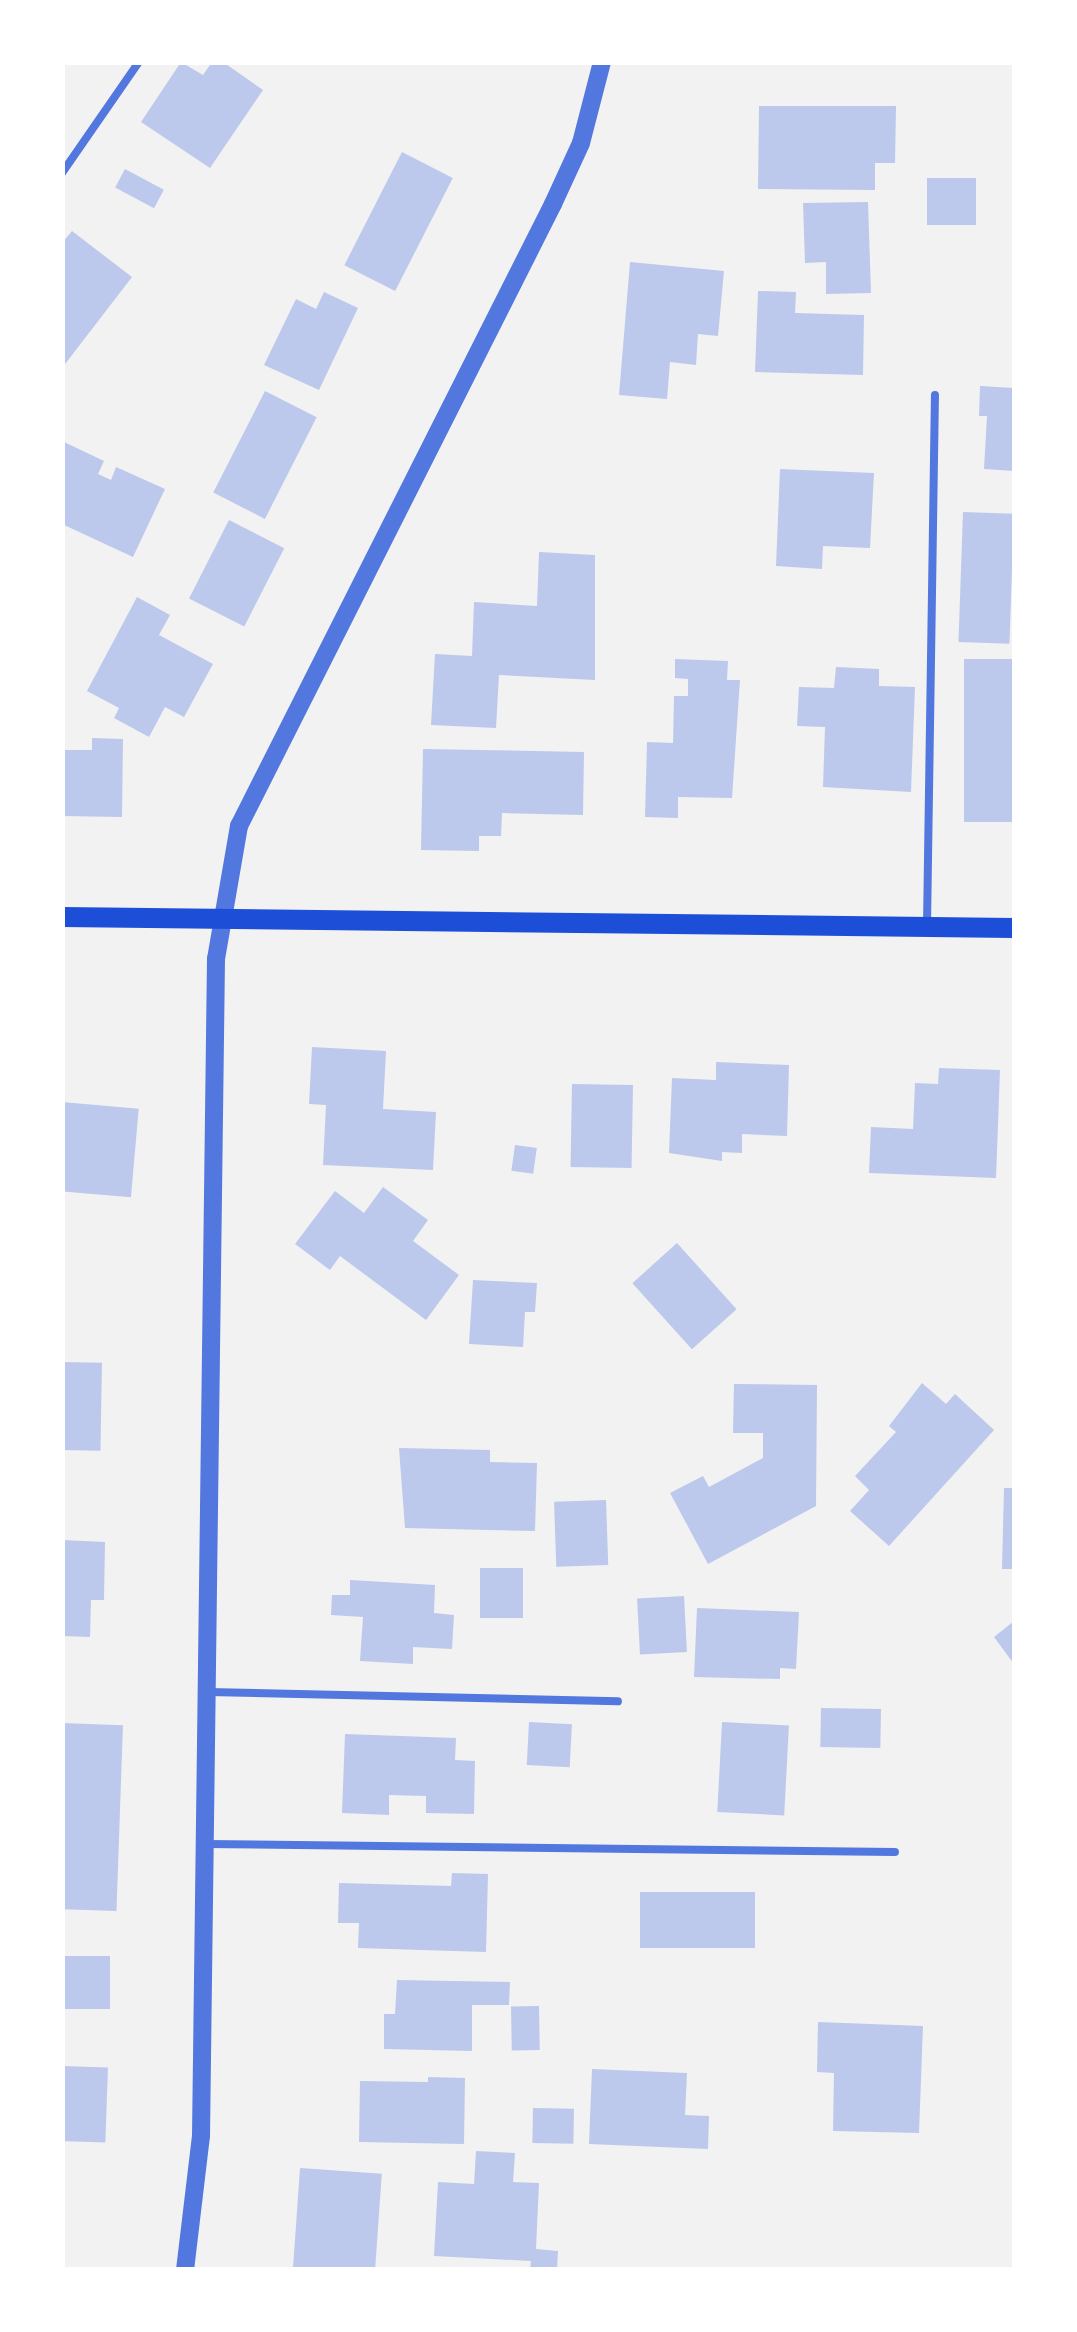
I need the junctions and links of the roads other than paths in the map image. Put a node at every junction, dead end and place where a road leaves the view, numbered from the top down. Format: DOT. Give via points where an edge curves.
graph roads {
  1 [pos="138,62"];
  2 [pos="602,62"];
  3 [pos="62,173"];
  4 [pos="935,395"];
  5 [pos="62,918"];
  6 [pos="226,920"];
  7 [pos="927,926"];
  8 [pos="1014,928"];
  9 [pos="207,1692"];
  10 [pos="618,1700"];
  11 [pos="206,1844"];
  12 [pos="895,1852"];
  13 [pos="185,2270"];
  1 -- 3 [label="lane"];
  2 -- 6 [label="street" via="580,143 553,204 239,826"];
  4 -- 7 [label="lane"];
  5 -- 6 [label="main road"];
  6 -- 7 [label="main road"];
  6 -- 9 [label="street" via="216,959"];
  7 -- 8 [label="main road"];
  9 -- 10 [label="lane"];
  9 -- 11 [label="street"];
  11 -- 12 [label="lane"];
  11 -- 13 [label="street" via="201,2136"];
}
